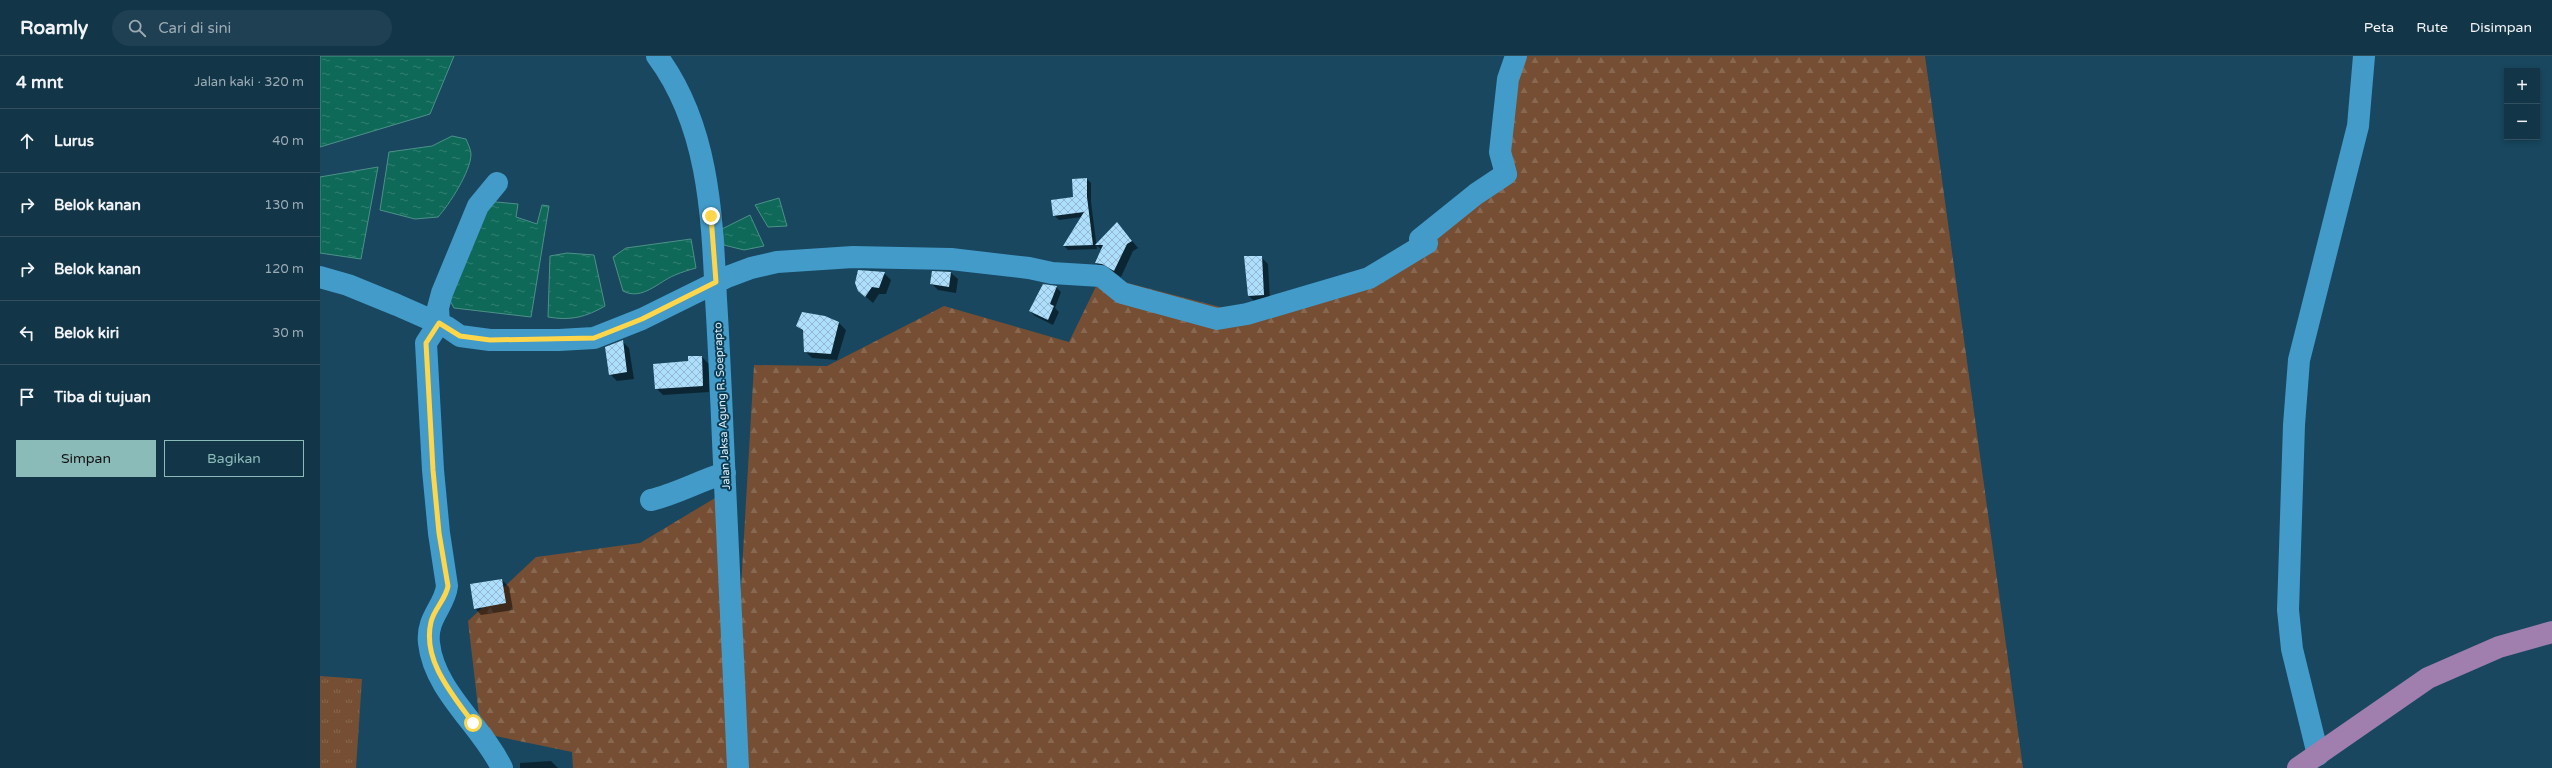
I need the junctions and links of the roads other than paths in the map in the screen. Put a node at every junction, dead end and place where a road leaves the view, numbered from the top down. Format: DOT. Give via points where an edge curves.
graph roads {
  1 [pos="657,56"];
  2 [pos="1516,56"];
  3 [pos="2364,56"];
  4 [pos="497,183"];
  5 [pos="320,277"];
  6 [pos="716,282"];
  7 [pos="439,323"];
  8 [pos="725,473"];
  9 [pos="651,500"];
  10 [pos="2552,632"];
  11 [pos="2318,755"];
  12 [pos="502,768"];
  13 [pos="738,768"];
  14 [pos="2298,768"];
  1 -- 6 [label="street, Jalan Jaksa Agung R. Soeprapto" via="685,102 698,142 707,179"];
  2 -- 6 [label="street" via="1508,79 1500,152 1506,174 1476,194 1420,239 1427,243 1369,278 1247,314 1217,318 1122,293 1101,276 1052,274 1029,268 951,259 853,257 778,262 751,268"];
  3 -- 11 [label="street" via="2358,126 2299,360 2294,425 2288,610 2292,649"];
  4 -- 7 [label="street" via="478,206 442,293 438,308"];
  5 -- 7 [label="street" via="348,285"];
  6 -- 7 [label="street" via="642,319 594,338 490,340 460,336"];
  6 -- 8 [label="street, Jalan Jaksa Agung R. Soeprapto"];
  7 -- 12 [label="street" via="426,343 433,470 439,533 448,586 431,621 429,642 434,662 447,687 493,750"];
  8 -- 9 [label="street" via="686,486 669,496"];
  8 -- 13 [label="street, Jalan Jaksa Agung R. Soeprapto"];
  10 -- 11 [label="main road" via="2498,647 2428,678"];
  11 -- 14 [label="main road"];
}
